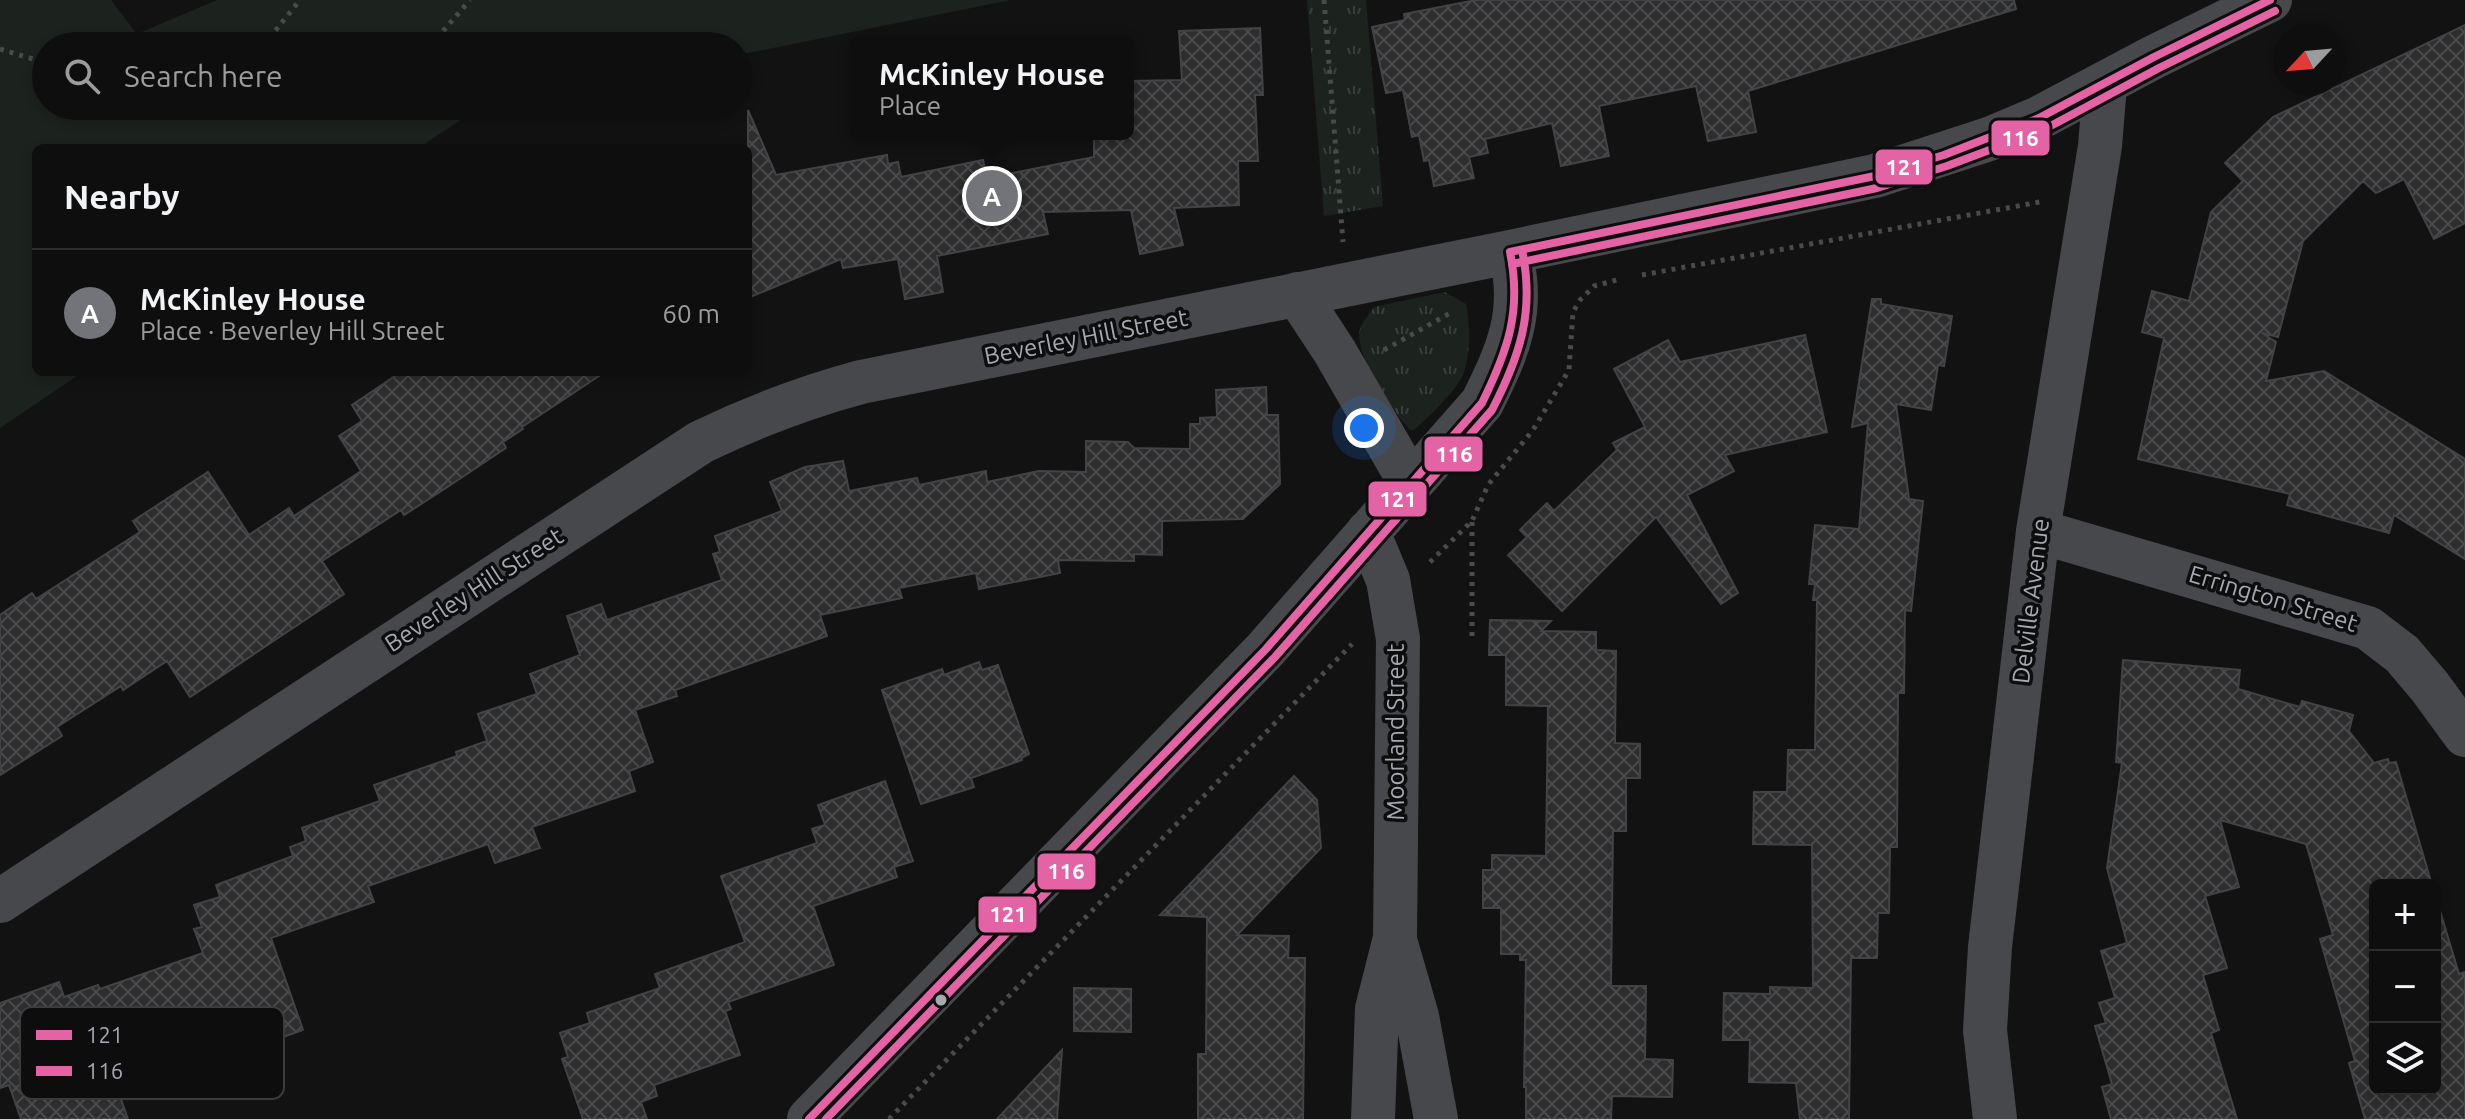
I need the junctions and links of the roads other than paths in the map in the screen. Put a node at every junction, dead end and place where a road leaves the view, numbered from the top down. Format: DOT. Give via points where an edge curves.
graph roads {
  1 [pos="2270,0"];
  2 [pos="2105,85"];
  3 [pos="1510,252"];
  4 [pos="1297,294"];
  5 [pos="1411,484"];
  6 [pos="2038,531"];
  7 [pos="1368,532"];
  8 [pos="2465,735"];
  9 [pos="0,901"];
  10 [pos="1395,938"];
  11 [pos="809,1119"];
  12 [pos="1373,1119"];
  13 [pos="1436,1119"];
  14 [pos="1995,1119"];
  1 -- 2 [label="street, Beverley Hill Street"];
  2 -- 3 [label="street, Beverley Hill Street" via="1989,139 1875,176"];
  2 -- 6 [label="street, Delville Avenue" via="2100,146"];
  3 -- 4 [label="street, Beverley Hill Street"];
  3 -- 5 [label="street" via="1518,304 1502,363 1482,403"];
  4 -- 5 [label="street"];
  4 -- 9 [label="street, Beverley Hill Street" via="861,382 755,416 701,442"];
  5 -- 7 [label="street"];
  6 -- 8 [label="street, Errington Street" via="2368,628 2402,654"];
  6 -- 14 [label="street, Delville Avenue" via="1990,947 1985,1030"];
  7 -- 10 [label="street, Moorland Street" via="1388,580 1398,639"];
  7 -- 11 [label="street" via="1266,649"];
  10 -- 12 [label="street, Moorland Street" via="1377,1009"];
  10 -- 13 [label="street, Moorland Street" via="1417,1016"];
}
